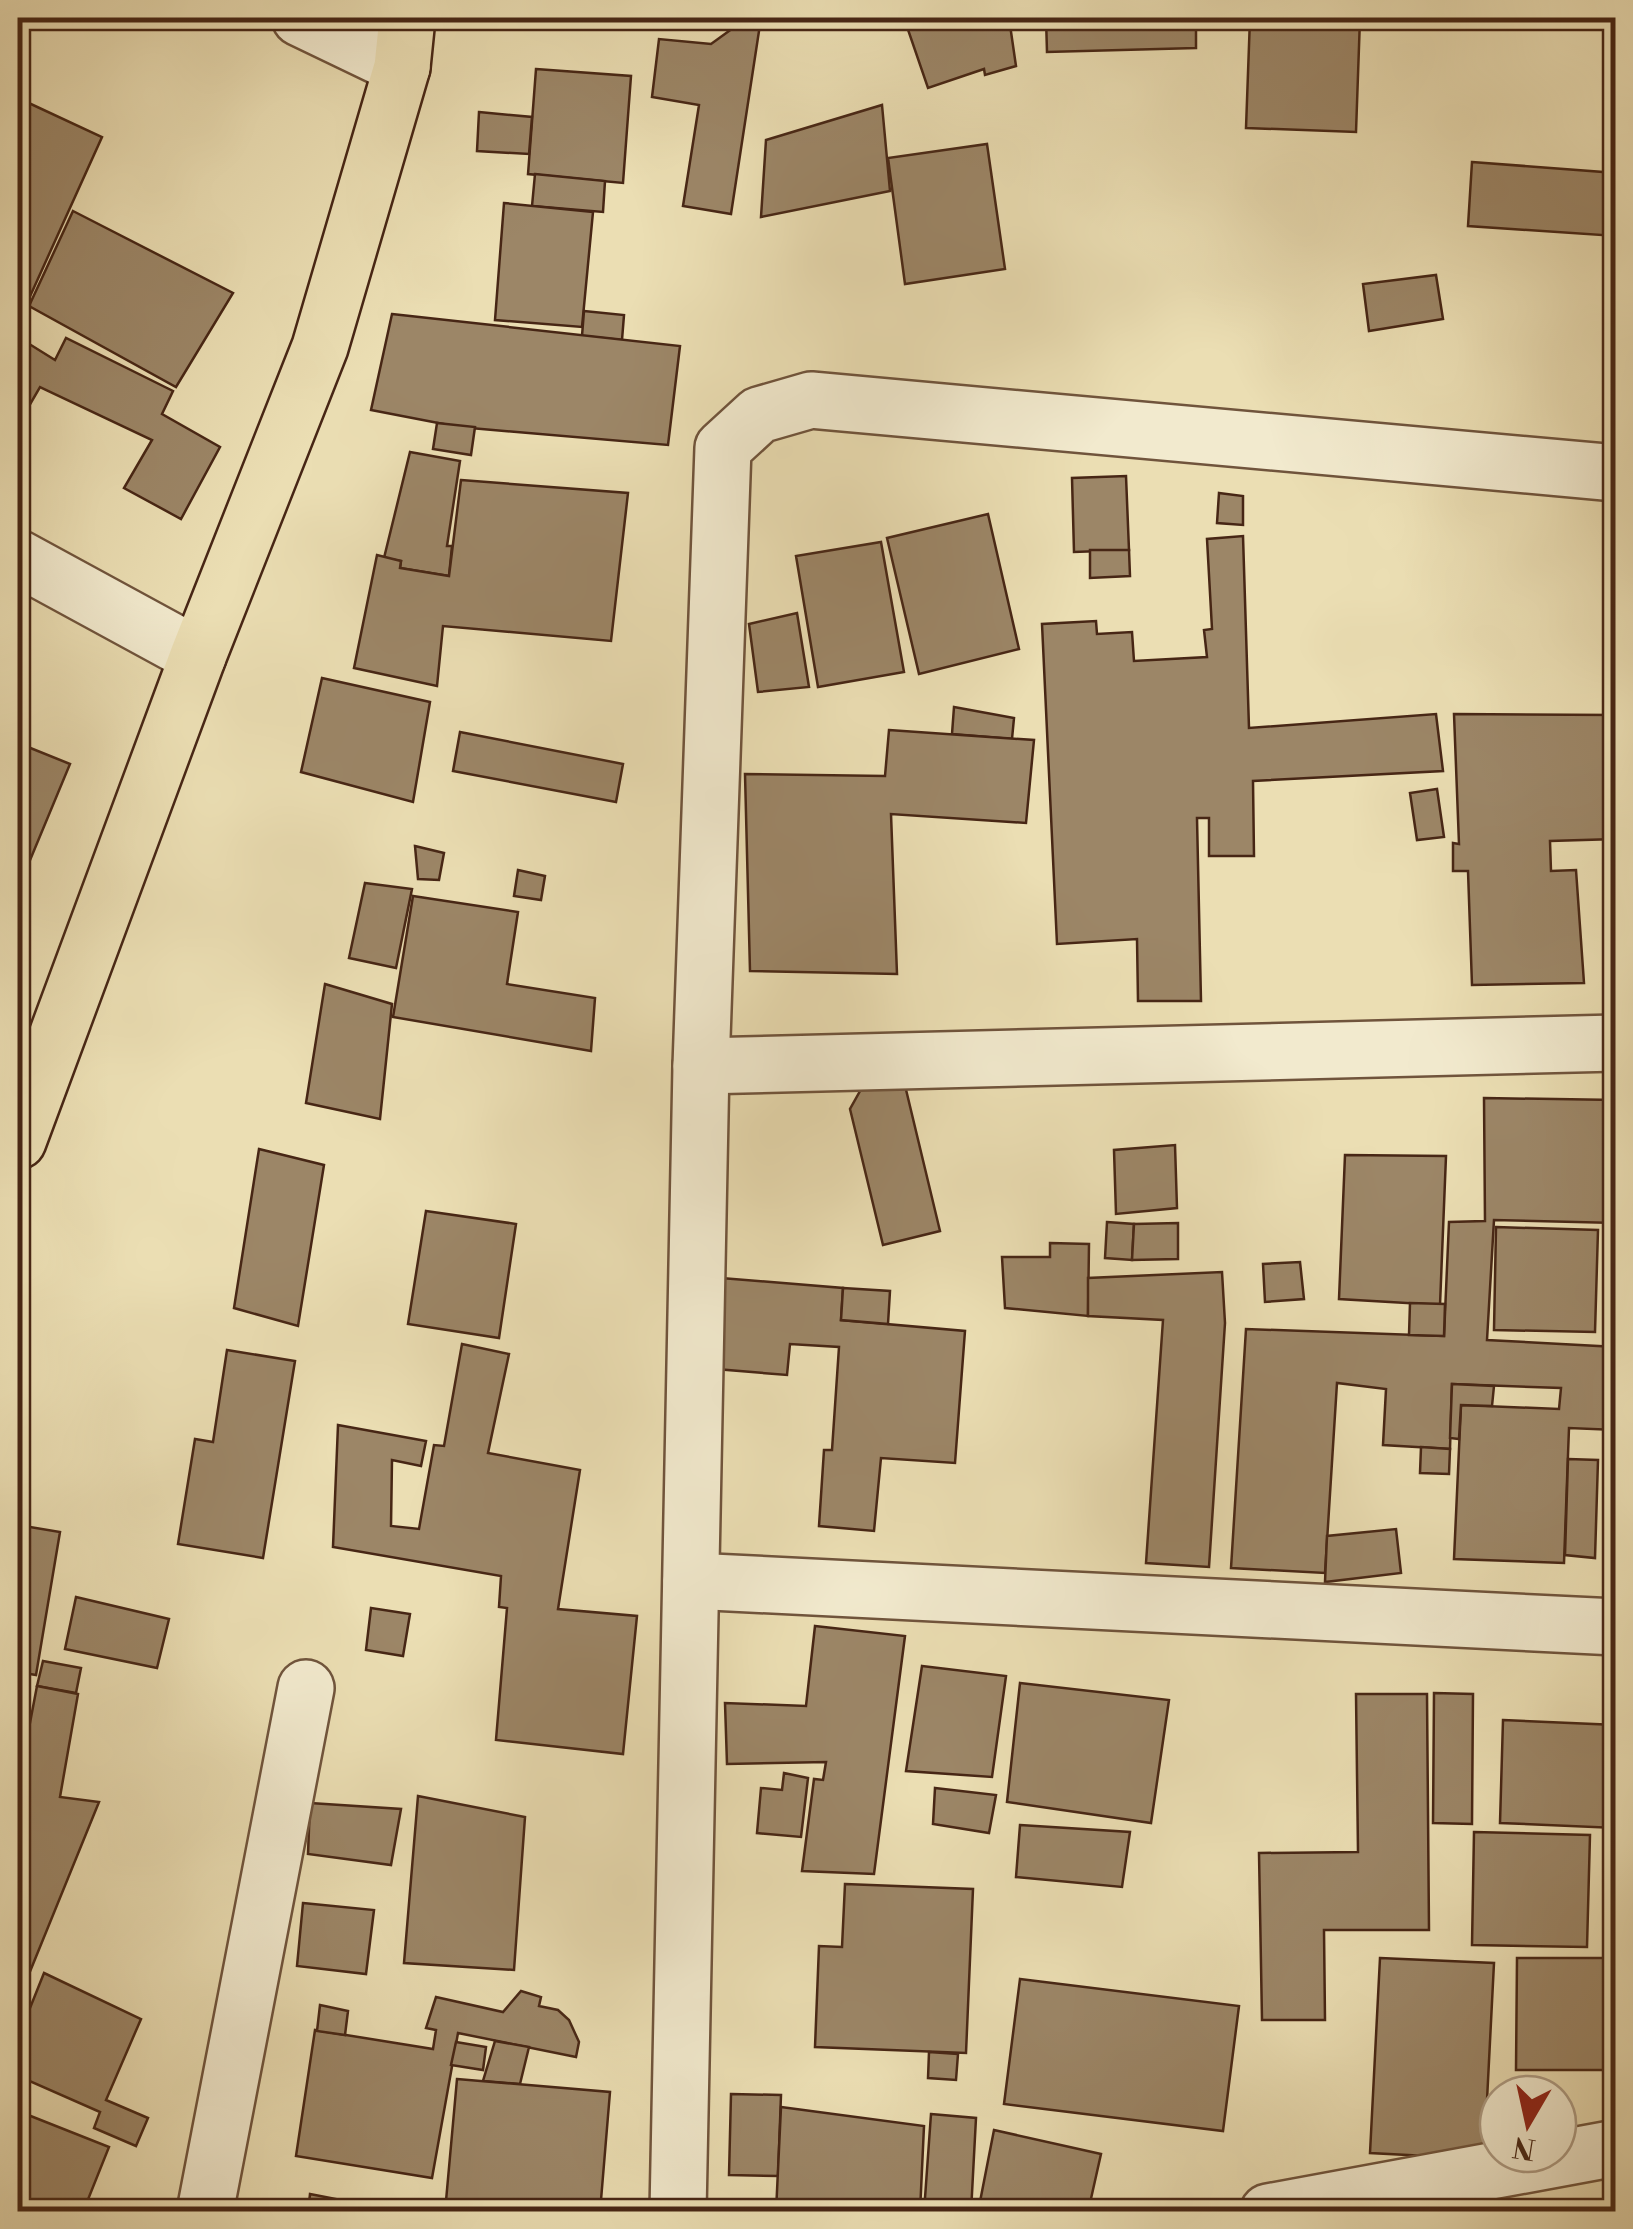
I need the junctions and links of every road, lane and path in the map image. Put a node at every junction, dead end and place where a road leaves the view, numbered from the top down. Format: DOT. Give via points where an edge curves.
graph roads {
  1 [pos="300,18"];
  2 [pos="404,42"];
  3 [pos="1616,473"];
  4 [pos="18,558"];
  5 [pos="198,656"];
  6 [pos="1616,1043"];
  7 [pos="700,1066"];
  8 [pos="18,1141"];
  9 [pos="691,1581"];
  10 [pos="1616,1626"];
  11 [pos="306,1688"];
  12 [pos="1616,2148"];
  13 [pos="204,2212"];
  14 [pos="678,2212"];
  15 [pos="1268,2212"];
  1 -- 2 [label="street"];
  2 -- 5 [label="main road" via="320,347"];
  3 -- 7 [label="street" via="811,400 759,415 723,448"];
  4 -- 5 [label="street"];
  5 -- 8 [label="main road"];
  6 -- 7 [label="street"];
  7 -- 9 [label="street"];
  9 -- 10 [label="street"];
  9 -- 14 [label="street"];
  11 -- 13 [label="street"];
  12 -- 15 [label="street"];
}
